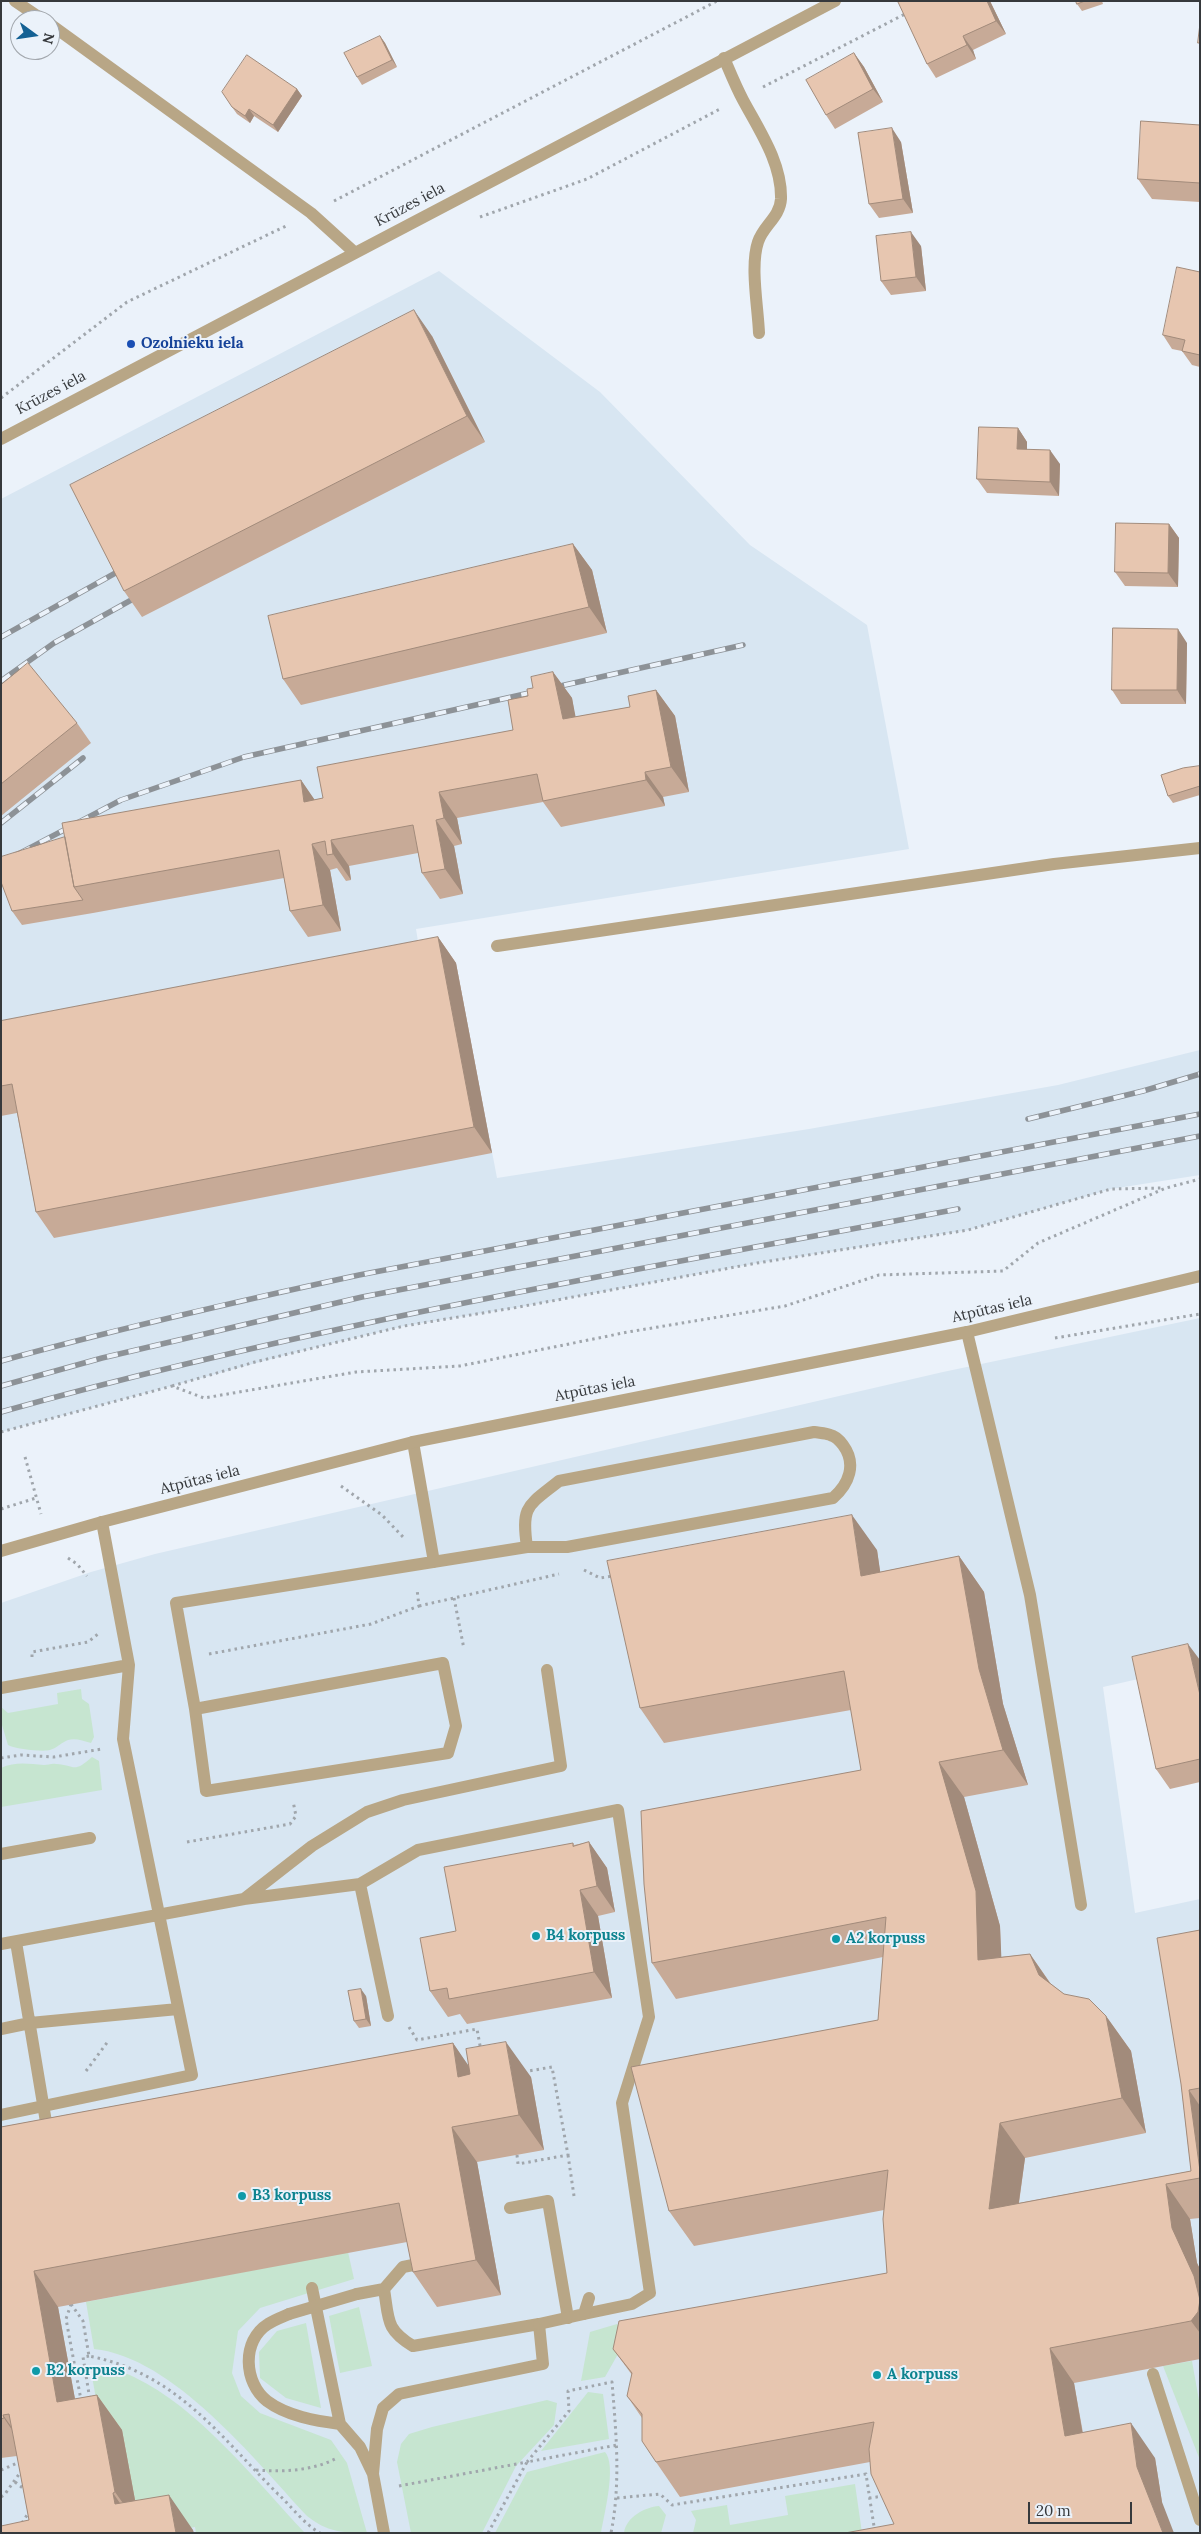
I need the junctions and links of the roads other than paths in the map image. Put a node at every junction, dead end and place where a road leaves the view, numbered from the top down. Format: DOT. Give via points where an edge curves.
graph roads {
  1 [pos="15,1"];
  2 [pos="835,1"];
  3 [pos="28,10"];
  4 [pos="60,31"];
  5 [pos="724,58"];
  6 [pos="354,252"];
  7 [pos="759,333"];
  8 [pos="1,439"];
  9 [pos="1200,848"];
  10 [pos="497,946"];
  11 [pos="1200,1276"];
  12 [pos="967,1332"];
  13 [pos="413,1442"];
  14 [pos="102,1522"];
  15 [pos="527,1547"];
  16 [pos="1,1551"];
  17 [pos="434,1562"];
  18 [pos="129,1665"];
  19 [pos="547,1670"];
  20 [pos="1,1688"];
  21 [pos="195,1709"];
  22 [pos="90,1838"];
  23 [pos="1,1854"];
  24 [pos="360,1884"];
  25 [pos="244,1898"];
  26 [pos="1081,1906"];
  27 [pos="160,1914"];
  28 [pos="16,1942"];
  29 [pos="1,1944"];
  30 [pos="178,2009"];
  31 [pos="388,2016"];
  32 [pos="30,2023"];
  33 [pos="1,2029"];
  34 [pos="44,2107"];
  35 [pos="1,2115"];
  36 [pos="49,2141"];
  37 [pos="510,2208"];
  38 [pos="428,2262"];
  39 [pos="312,2288"];
  40 [pos="384,2289"];
  41 [pos="589,2298"];
  42 [pos="584,2314"];
  43 [pos="568,2318"];
  44 [pos="539,2324"];
  45 [pos="1153,2374"];
  46 [pos="340,2424"];
  47 [pos="373,2474"];
  48 [pos="1200,2520"];
  49 [pos="384,2533"];
  1 -- 3 [label="street"];
  2 -- 5 [label="street, Krūzes iela"];
  4 -- 6 [label="street" via="311,213"];
  5 -- 6 [label="street, Krūzes iela"];
  5 -- 7 [label="street" via="766,142 780,180 781,200 774,220 758,240 755,263"];
  6 -- 8 [label="street, Krūzes iela"];
  9 -- 10 [label="street" via="1054,864"];
  11 -- 12 [label="street, Atpūtas iela"];
  12 -- 13 [label="street, Atpūtas iela"];
  12 -- 26 [label="street" via="1030,1595"];
  13 -- 14 [label="street, Atpūtas iela"];
  13 -- 17 [label="street"];
  14 -- 16 [label="street, Atpūtas iela"];
  14 -- 18 [label="street"];
  15 -- 15 [label="street" via="523,1521 528,1506 558,1481 814,1432 832,1435 841,1442 849,1457 849,1476 843,1489 833,1498 566,1547"];
  15 -- 17 [label="street"];
  17 -- 21 [label="street" via="176,1603"];
  18 -- 20 [label="street"];
  18 -- 27 [label="street" via="123,1739"];
  19 -- 25 [label="street" via="561,1766 403,1800 367,1812 312,1846"];
  21 -- 21 [label="street" via="443,1663 456,1726 448,1752 206,1791"];
  22 -- 23 [label="street"];
  24 -- 25 [label="street"];
  24 -- 31 [label="street"];
  24 -- 42 [label="street" via="418,1850 618,1810 649,2017 622,2103 650,2293 632,2304"];
  25 -- 27 [label="street"];
  27 -- 28 [label="street"];
  27 -- 30 [label="street"];
  28 -- 29 [label="street"];
  28 -- 32 [label="street"];
  30 -- 32 [label="street"];
  30 -- 34 [label="street" via="192,2075"];
  32 -- 33 [label="street"];
  32 -- 34 [label="street"];
  34 -- 35 [label="street"];
  34 -- 36 [label="street"];
  37 -- 43 [label="street" via="548,2201"];
  38 -- 40 [label="street" via="403,2267"];
  39 -- 46 [label="street"];
  40 -- 44 [label="street" via="390,2325 397,2336 413,2346"];
  40 -- 46 [label="street, bridge" via="289,2314 266,2324 255,2337 248,2370 254,2386 268,2401 314,2421"];
  41 -- 42 [label="street"];
  42 -- 43 [label="street"];
  43 -- 44 [label="street"];
  44 -- 47 [label="street" via="543,2364 399,2394 383,2408 377,2429"];
  45 -- 48 [label="street"];
  46 -- 47 [label="street" via="360,2447"];
  47 -- 49 [label="street"];
}
